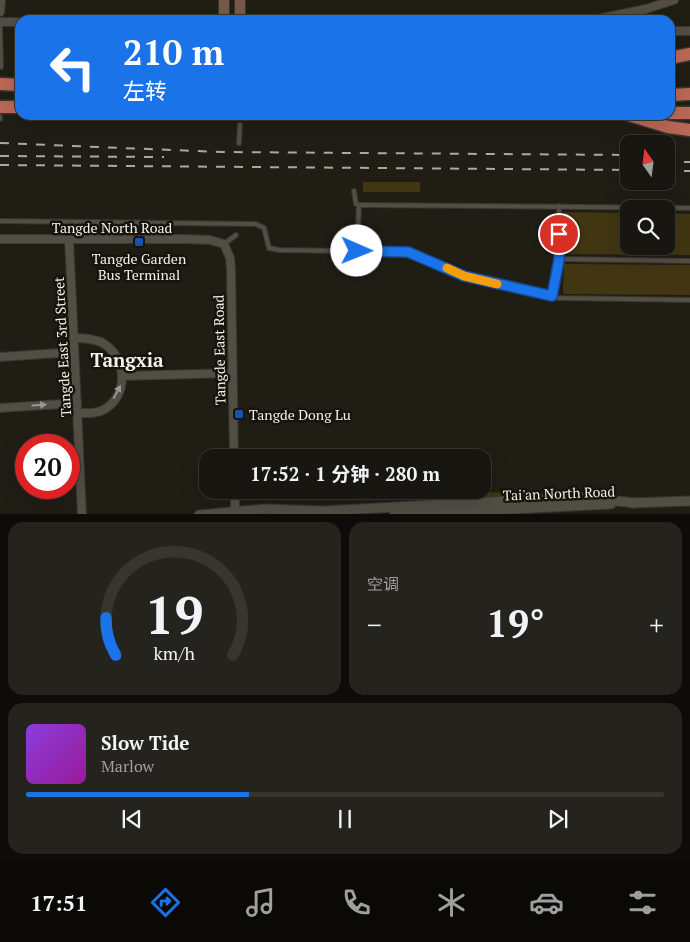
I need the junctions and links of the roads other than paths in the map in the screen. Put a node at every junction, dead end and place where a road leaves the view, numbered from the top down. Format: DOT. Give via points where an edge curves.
graph roads {
  1 [pos="1,0"];
  2 [pos="224,0"];
  3 [pos="240,0"];
  4 [pos="674,0"];
  5 [pos="0,12"];
  6 [pos="224,15"];
  7 [pos="240,15"];
  8 [pos="617,15"];
  9 [pos="0,22"];
  10 [pos="15,22"];
  11 [pos="0,26"];
  12 [pos="675,31"];
  13 [pos="690,31"];
  14 [pos="690,54"];
  15 [pos="675,57"];
  16 [pos="1,67"];
  17 [pos="0,84"];
  18 [pos="15,85"];
  19 [pos="690,95"];
  20 [pos="675,96"];
  21 [pos="0,107"];
  22 [pos="15,107"];
  23 [pos="675,113"];
  24 [pos="690,113"];
  25 [pos="645,120"];
  26 [pos="674,120"];
  27 [pos="690,122"];
  28 [pos="240,125"];
  29 [pos="690,130"];
  30 [pos="239,143"];
  31 [pos="354,190"];
  32 [pos="359,205"];
  33 [pos="559,206"];
  34 [pos="690,208"];
  35 [pos="0,221"];
  36 [pos="236,235"];
  37 [pos="0,239"];
  38 [pos="69,239"];
  39 [pos="224,244"];
  40 [pos="357,251"];
  41 [pos="559,260"];
  42 [pos="690,261"];
  43 [pos="552,296"];
  44 [pos="690,300"];
  45 [pos="74,338"];
  46 [pos="74,352"];
  47 [pos="0,357"];
  48 [pos="232,373"];
  49 [pos="123,376"];
  50 [pos="77,403"];
  51 [pos="0,408"];
  52 [pos="78,413"];
  53 [pos="234,449"];
  54 [pos="235,499"];
  55 [pos="690,501"];
  56 [pos="457,510"];
  57 [pos="235,513"];
  58 [pos="82,514"];
  59 [pos="199,514"];
  60 [pos="247,514"];
  61 [pos="394,514"];
  1 -- 5 [label="street"];
  2 -- 6 [label="main road"];
  3 -- 7 [label="main road"];
  4 -- 8 [label="street"];
  9 -- 10 [label="street"];
  11 -- 16 [label="lane"];
  12 -- 13 [label="street"];
  14 -- 15 [label="highway"];
  17 -- 18 [label="highway"];
  19 -- 20 [label="highway"];
  21 -- 22 [label="highway"];
  23 -- 24 [label="highway"];
  25 -- 29 [label="highway"];
  26 -- 27 [label="highway"];
  28 -- 30 [label="lane"];
  31 -- 32 [label="lane" via="356,204"];
  32 -- 33 [label="lane"];
  32 -- 40 [label="lane"];
  33 -- 34 [label="lane"];
  33 -- 41 [label="lane"];
  35 -- 40 [label="lane" via="256,224 264,228 269,248"];
  36 -- 39 [label="lane"];
  37 -- 38 [label="street, Tangde North Road"];
  38 -- 39 [label="street, Tangde North Road" via="184,239"];
  38 -- 45 [label="street, Tangde East 3rd Street"];
  39 -- 48 [label="street, Tangde East Road" via="231,270"];
  40 -- 43 [label="lane" via="408,252 464,276"];
  41 -- 42 [label="lane"];
  41 -- 43 [label="lane"];
  43 -- 44 [label="lane"];
  45 -- 46 [label="street, Tangde East 3rd Street"];
  45 -- 49 [label="street" via="100,342 112,350"];
  46 -- 47 [label="street"];
  46 -- 50 [label="street, Tangde East 3rd Street"];
  48 -- 49 [label="street"];
  48 -- 53 [label="street, Tangde East Road"];
  52 -- 49 [label="street, one-way" via="100,411 110,403 120,390"];
  51 -- 50 [label="street, one-way"];
  50 -- 52 [label="street, Tangde East 3rd Street"];
  52 -- 58 [label="street, Tangde East 3rd Street"];
  54 -- 57 [label="street"];
  55 -- 56 [label="street, Tai'an North Road"];
  56 -- 57 [label="street, Tai'an North Road" via="256,510"];
  56 -- 61 [label="street, Tai'an North Road"];
  57 -- 59 [label="street"];
  57 -- 60 [label="street"];
}
